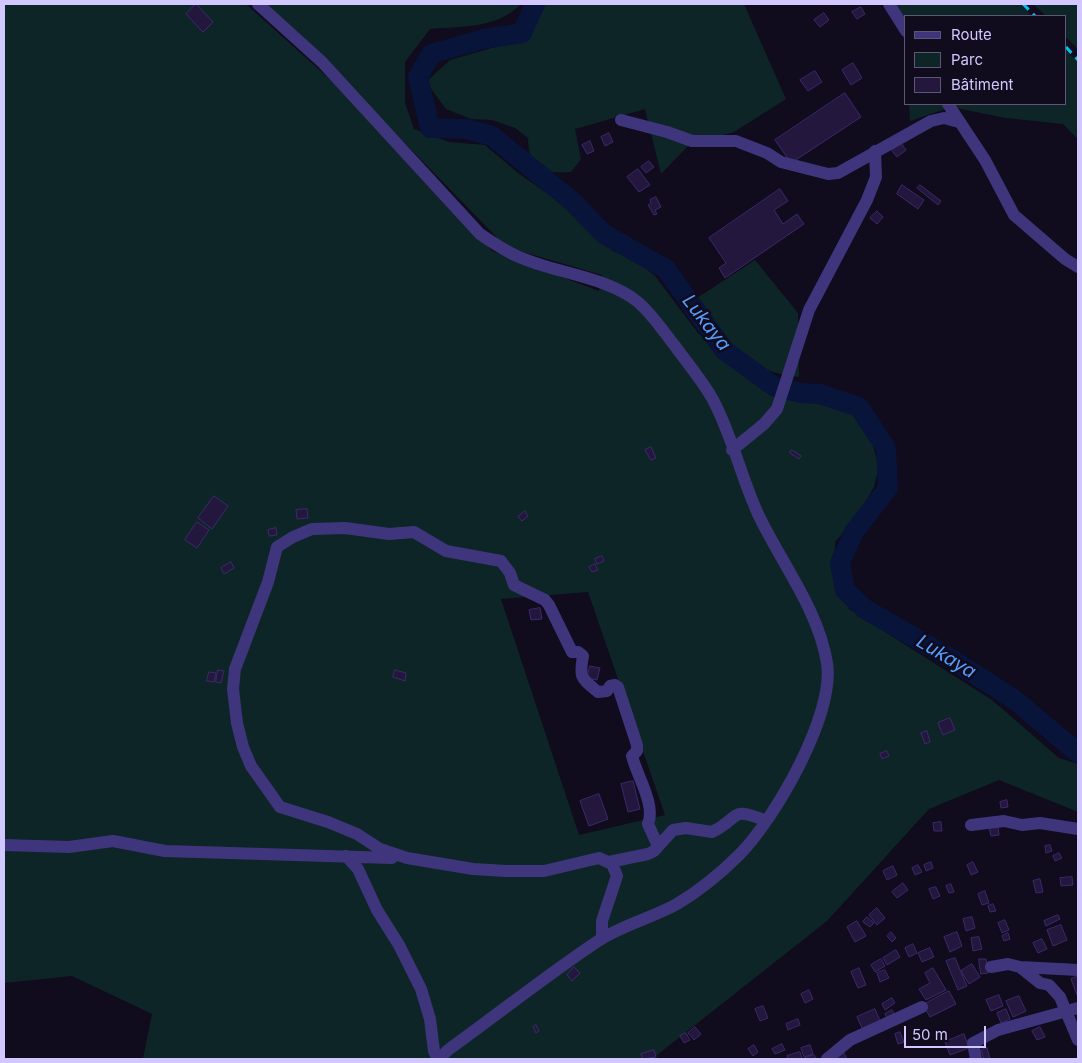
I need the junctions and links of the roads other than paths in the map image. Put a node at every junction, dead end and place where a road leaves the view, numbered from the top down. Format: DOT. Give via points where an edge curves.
graph roads {
  1 [pos="258,4"];
  2 [pos="889,4"];
  3 [pos="904,28"];
  4 [pos="949,105"];
  5 [pos="621,120"];
  6 [pos="959,122"];
  7 [pos="875,151"];
  8 [pos="1078,267"];
  9 [pos="732,450"];
  10 [pos="766,821"];
  11 [pos="971,825"];
  12 [pos="1078,829"];
  13 [pos="4,845"];
  14 [pos="658,846"];
  15 [pos="346,856"];
  16 [pos="407,858"];
  17 [pos="609,862"];
  18 [pos="602,938"];
  19 [pos="991,967"];
  20 [pos="1020,967"];
  21 [pos="1078,970"];
  22 [pos="922,1007"];
  23 [pos="1072,1009"];
  24 [pos="1078,1040"];
  25 [pos="439,1059"];
  26 [pos="827,1059"];
  27 [pos="976,1059"];
  1 -- 9 [label="street" via="322,62 480,234 520,258 595,282 629,295 639,303 696,373 716,406"];
  2 -- 3 [label="street"];
  4 -- 6 [label="street"];
  5 -- 7 [label="street" via="692,141 736,141 781,162 828,174 838,173"];
  6 -- 7 [label="street" via="944,118 931,121"];
  6 -- 8 [label="street" via="985,160 1014,214"];
  7 -- 9 [label="street" via="876,177 809,310 777,409"];
  9 -- 10 [label="street" via="761,520 817,628 828,676 820,717"];
  10 -- 14 [label="street" via="739,813 712,832 686,828 673,830"];
  10 -- 18 [label="street" via="740,854 676,904"];
  11 -- 12 [label="street" via="1004,821"];
  13 -- 15 [label="street" via="69,847 113,841 165,851"];
  14 -- 16 [label="street" via="648,824 652,816 632,756 637,745 620,692 615,685 598,692 583,680 580,672 583,656 572,652 548,602 514,585 501,561 446,551 414,532 389,534 345,528 312,529 277,547 268,582 235,669 233,690 243,747 251,766 280,807 335,825 380,849"];
  14 -- 17 [label="street" via="648,854"];
  15 -- 16 [label="street"];
  15 -- 25 [label="street" via="358,869 421,989 430,1019 434,1051"];
  16 -- 17 [label="street" via="506,871 544,870 593,858"];
  17 -- 18 [label="street" via="617,876 602,921"];
  18 -- 25 [label="street"];
  19 -- 20 [label="street" via="1008,964"];
  20 -- 21 [label="street"];
  20 -- 23 [label="street" via="1040,983 1049,985"];
  22 -- 26 [label="street" via="850,1040"];
  23 -- 24 [label="street"];
  23 -- 27 [label="street" via="998,1030 973,1043"];
}
